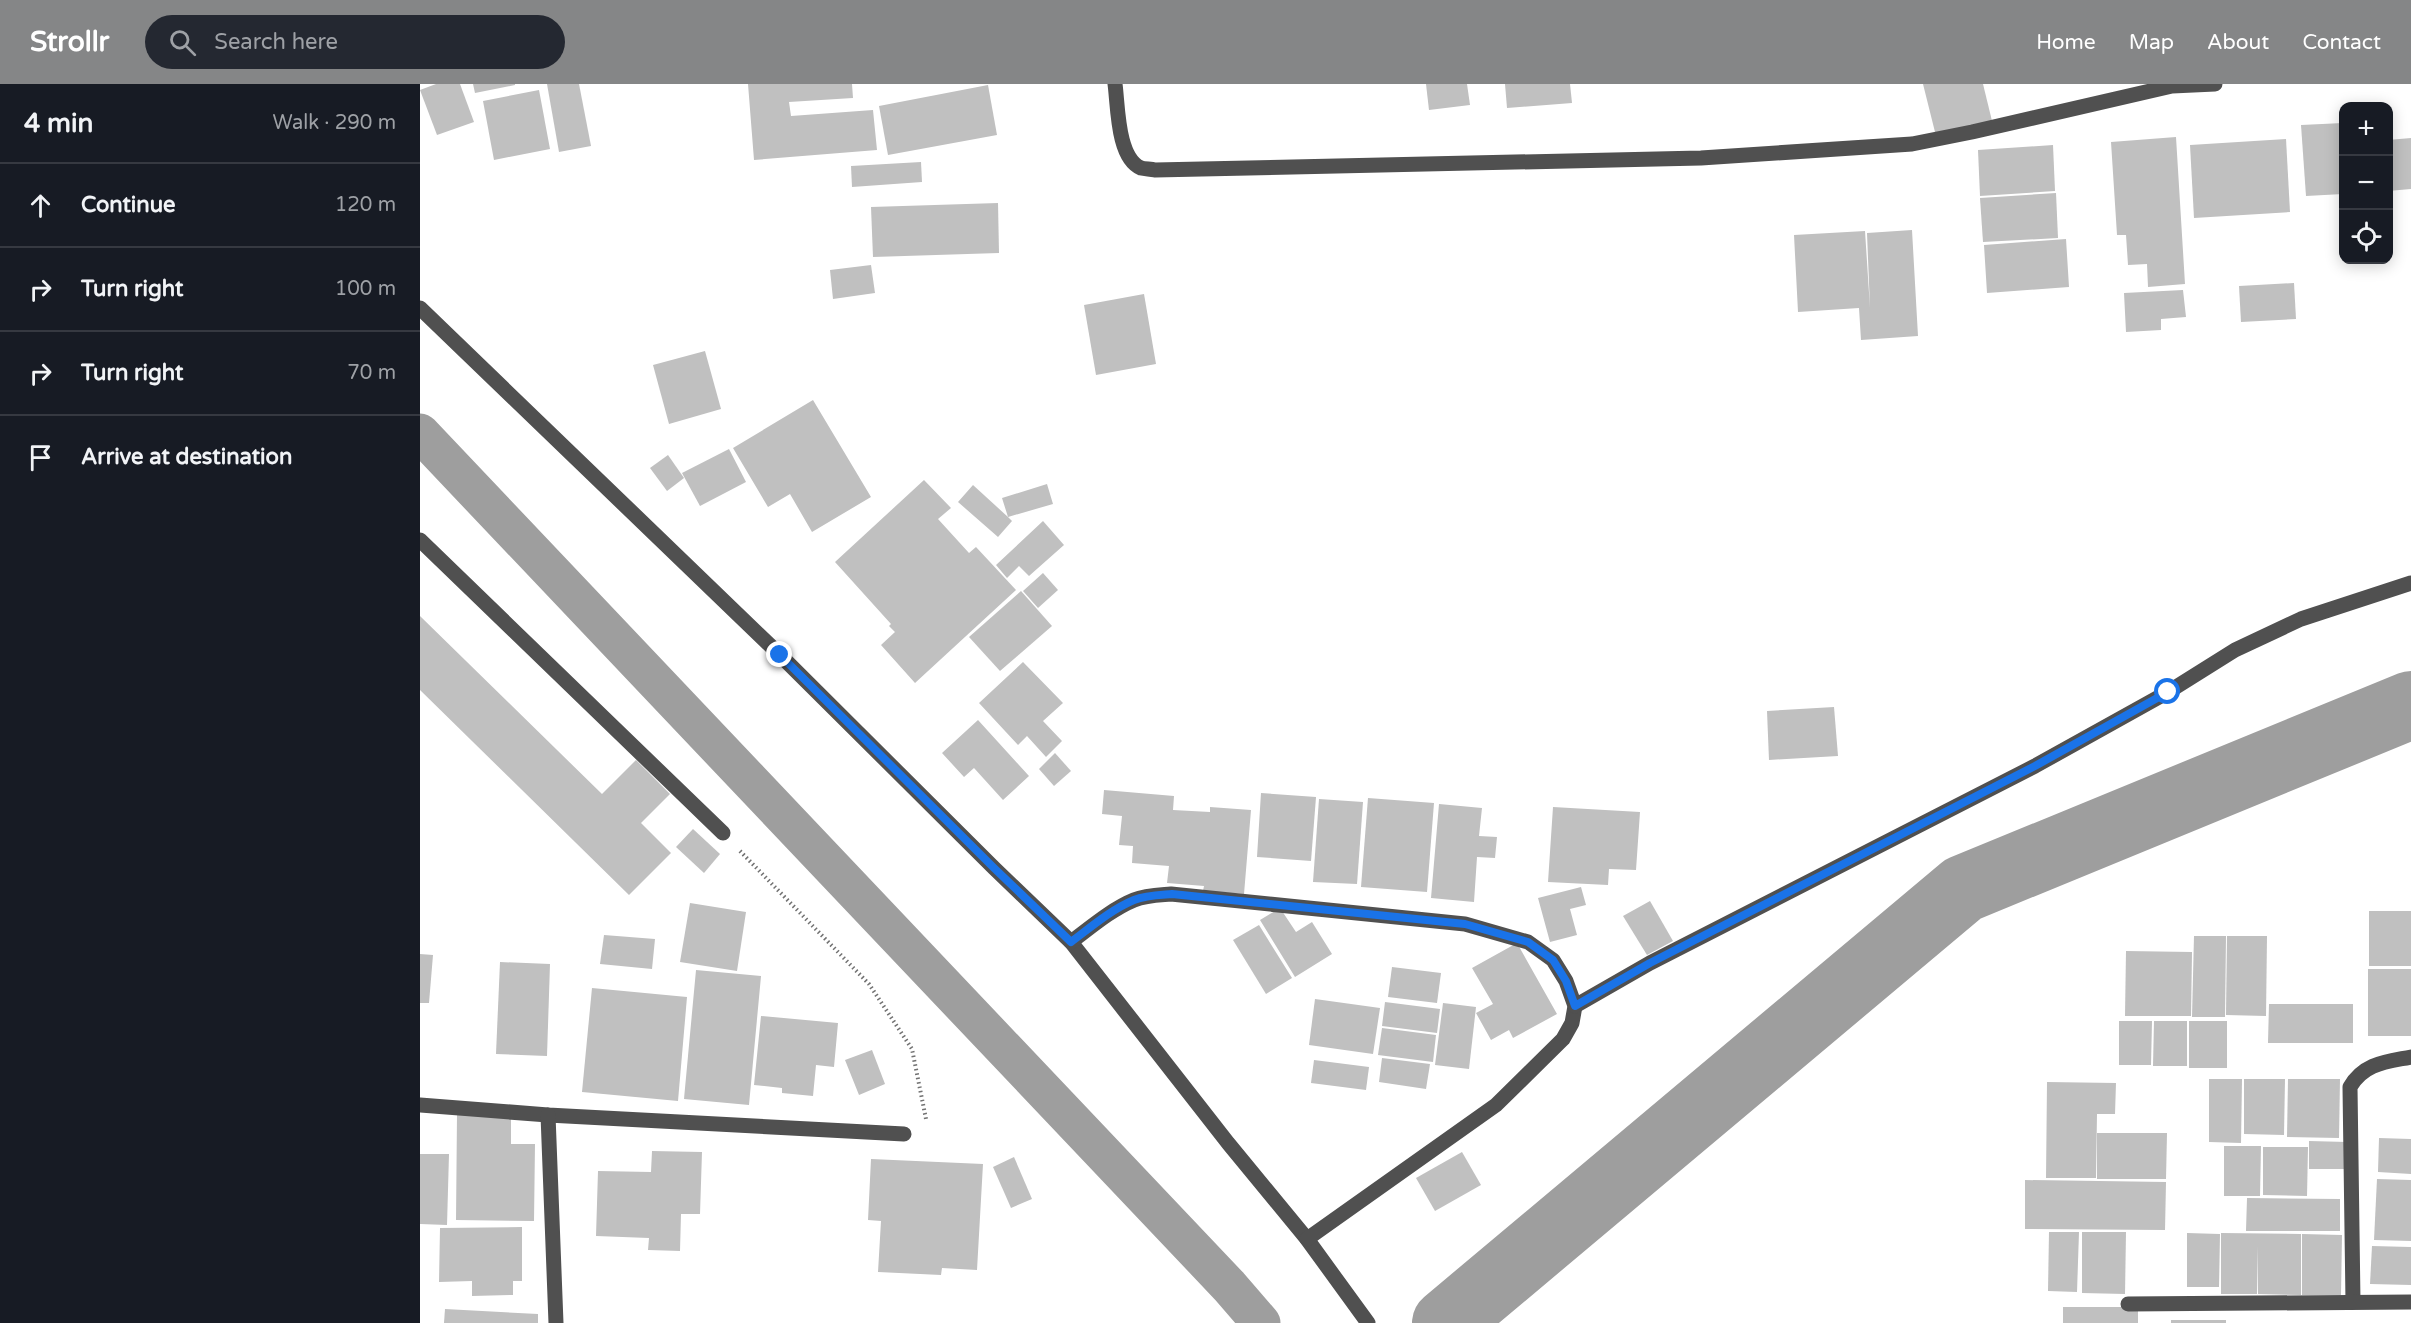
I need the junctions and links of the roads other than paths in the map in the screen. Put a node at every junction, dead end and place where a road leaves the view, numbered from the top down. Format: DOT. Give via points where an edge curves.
graph roads {
  1 [pos="1115,84"];
  2 [pos="2215,84"];
  3 [pos="2172,85"];
  4 [pos="420,308"];
  5 [pos="420,540"];
  6 [pos="2411,583"];
  7 [pos="723,833"];
  8 [pos="1071,942"];
  9 [pos="1575,1006"];
  10 [pos="2411,1058"];
  11 [pos="420,1105"];
  12 [pos="548,1115"];
  13 [pos="904,1134"];
  14 [pos="1307,1239"];
  15 [pos="2353,1302"];
  16 [pos="2411,1302"];
  17 [pos="2128,1304"];
  18 [pos="556,1323"];
  19 [pos="1368,1323"];
  1 -- 3 [label="street" via="1126,153 1141,168 1155,170 1701,158 1912,144"];
  2 -- 3 [label="street"];
  4 -- 8 [label="street"];
  5 -- 7 [label="street"];
  6 -- 9 [label="street" via="2301,619 2235,650 2035,766"];
  8 -- 9 [label="street" via="1135,899 1172,894 1465,924 1528,942 1553,960"];
  8 -- 14 [label="street"];
  9 -- 14 [label="street" via="1563,1039 1496,1104"];
  10 -- 15 [label="street" via="2368,1068 2357,1075 2350,1088"];
  11 -- 12 [label="street"];
  12 -- 13 [label="street"];
  12 -- 18 [label="street"];
  14 -- 19 [label="street"];
  15 -- 16 [label="street"];
  15 -- 17 [label="street"];
}
